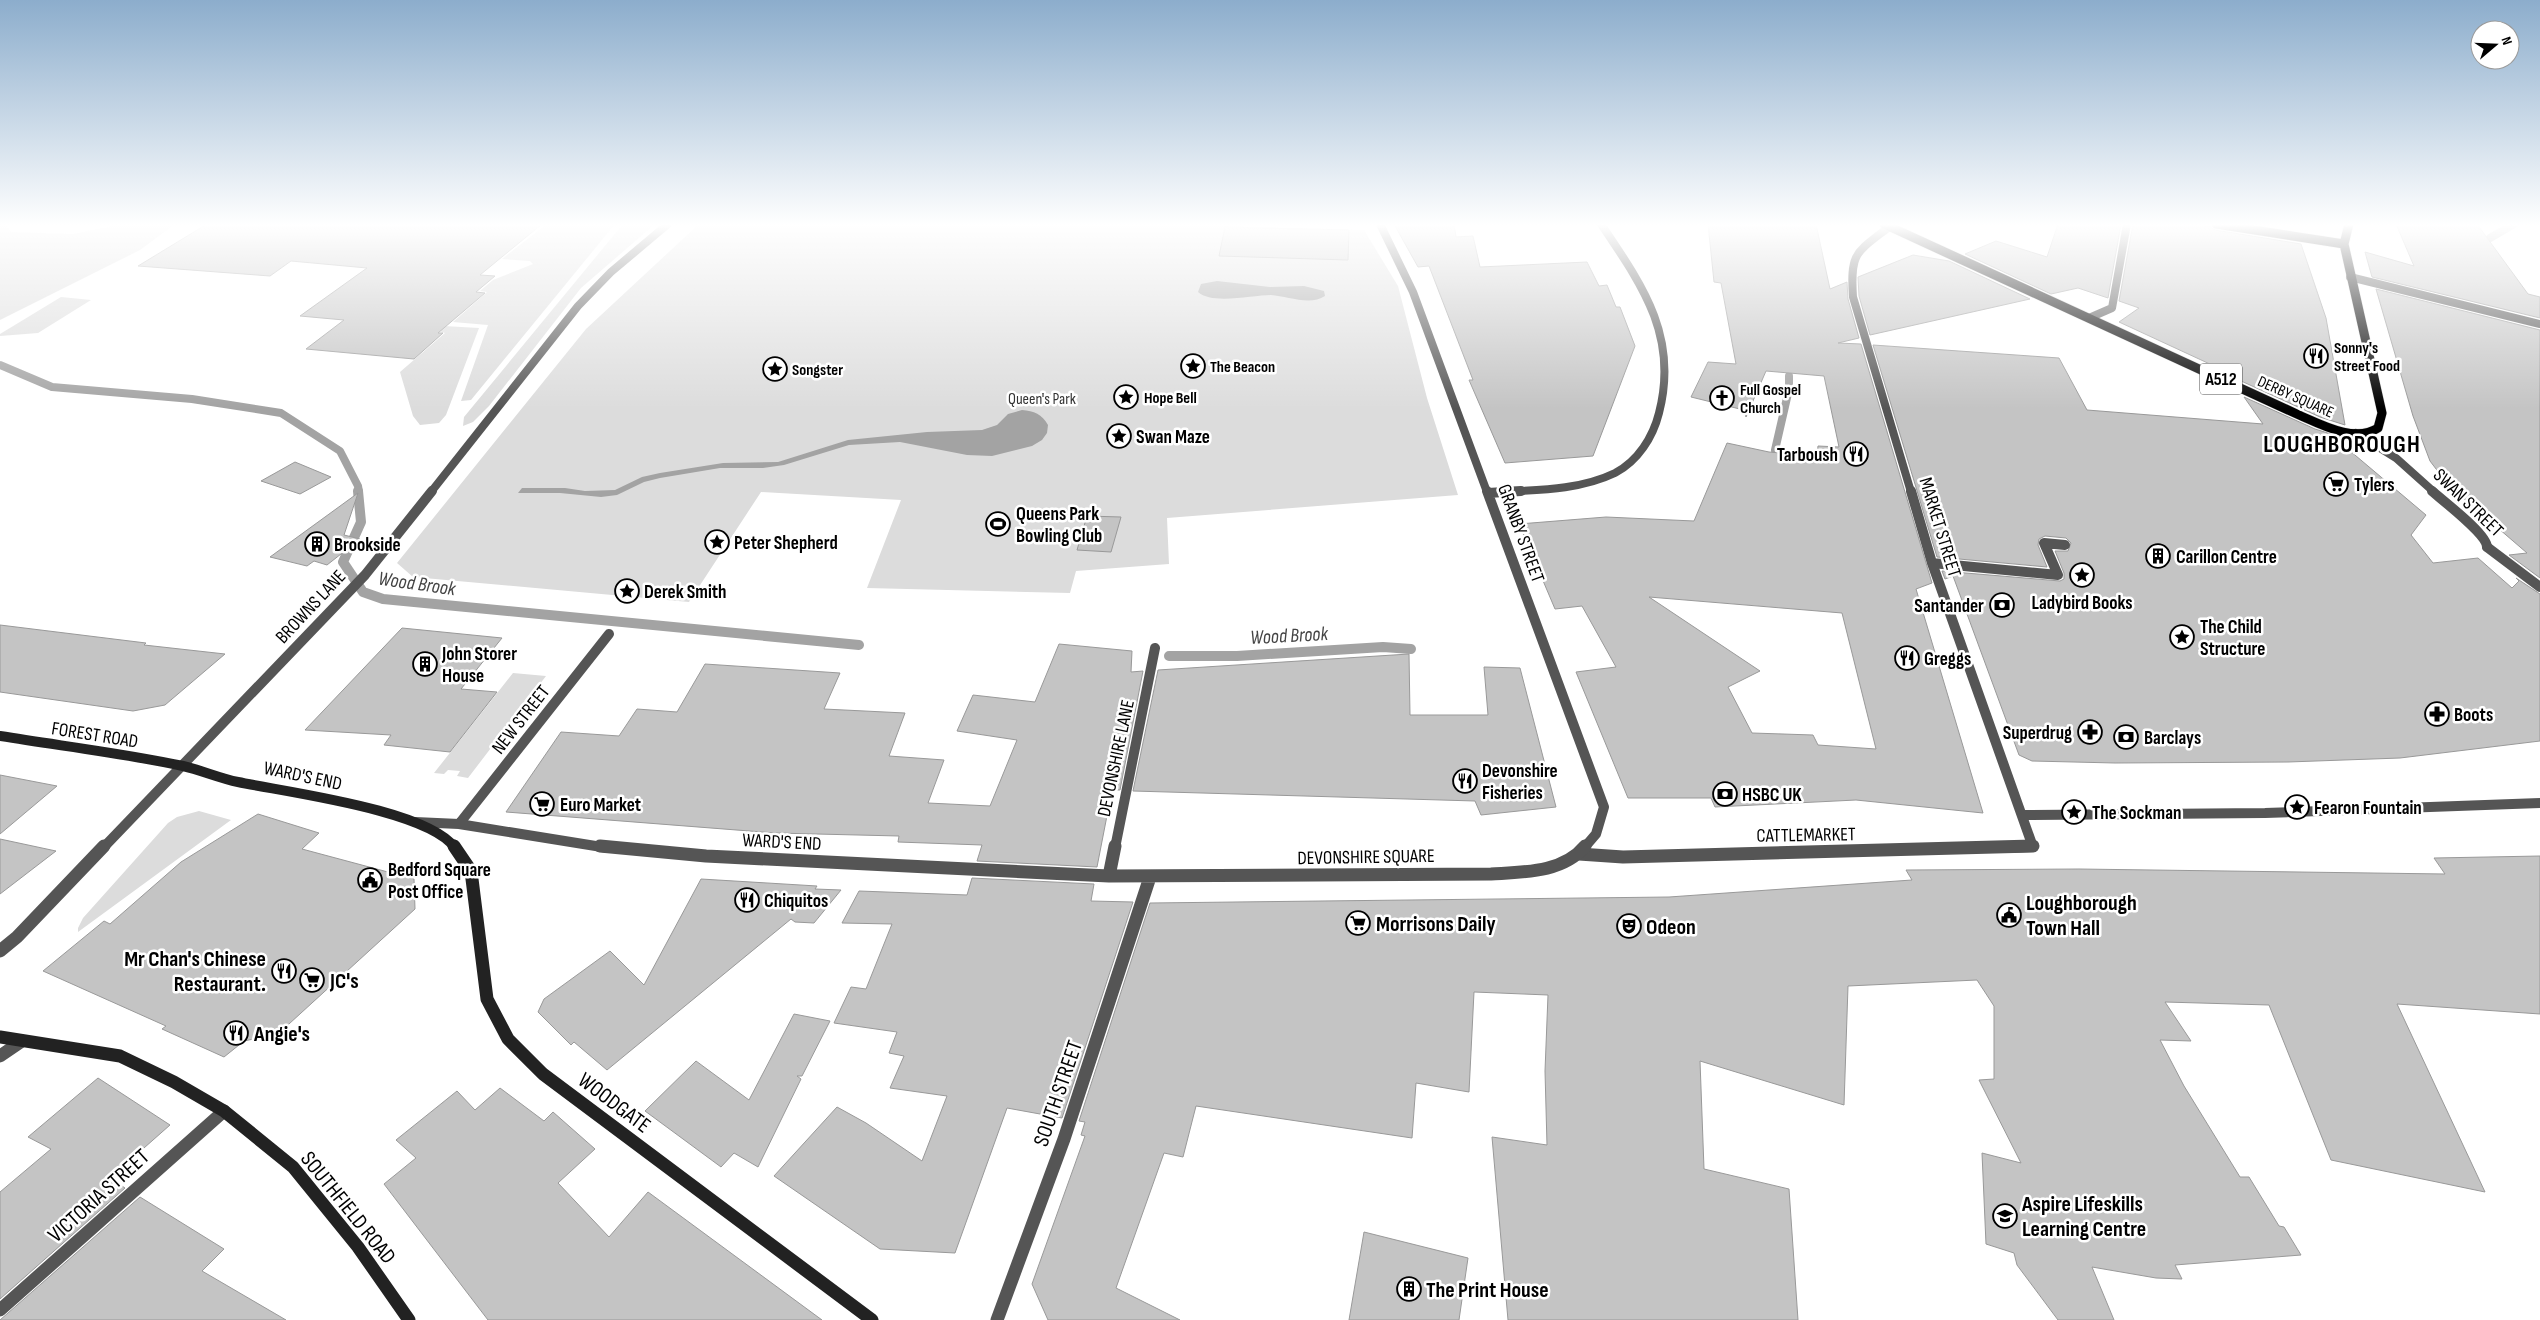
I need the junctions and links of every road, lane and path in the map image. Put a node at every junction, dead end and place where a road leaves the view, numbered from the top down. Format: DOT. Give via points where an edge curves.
graph roads {
  1 [pos="598,286"];
  2 [pos="1410,286"];
  3 [pos="1640,286"];
  4 [pos="1852,286"];
  5 [pos="2017,286"];
  6 [pos="2116,286"];
  7 [pos="2352,286"];
  8 [pos="2388,286"];
  9 [pos="2088,318"];
  10 [pos="2540,324"];
  11 [pos="2356,433"];
  12 [pos="1488,493"];
  13 [pos="2065,545"];
  14 [pos="1932,563"];
  15 [pos="2540,588"];
  16 [pos="609,634"];
  17 [pos="1155,648"];
  18 [pos="0,736"];
  19 [pos="184,766"];
  20 [pos="2540,803"];
  21 [pos="2022,815"];
  22 [pos="415,822"];
  23 [pos="459,824"];
  24 [pos="449,839"];
  25 [pos="2034,847"];
  26 [pos="1579,854"];
  27 [pos="1109,876"];
  28 [pos="1150,877"];
  29 [pos="0,951"];
  30 [pos="0,1037"];
  31 [pos="22,1040"];
  32 [pos="0,1056"];
  33 [pos="224,1111"];
  34 [pos="0,1310"];
  35 [pos="409,1320"];
  36 [pos="872,1320"];
  37 [pos="997,1320"];
  1 -- 19 [label="street, BROWNS LANE" via="578,306 365,575"];
  2 -- 12 [label="street, GRANBY STREET"];
  3 -- 12 [label="street" via="1653,307 1665,348 1667,381 1651,438 1629,465 1608,476 1579,485"];
  4 -- 14 [label="street, MARKET STREET"];
  5 -- 9 [label="main road, A512"];
  6 -- 9 [label="street" via="2112,308"];
  7 -- 11 [label="main road, A512" via="2382,413 2377,430"];
  8 -- 10 [label="street"];
  9 -- 11 [label="main road, DERBY SQUARE / A512" via="2299,415 2330,428"];
  11 -- 15 [label="street, SWAN STREET" via="2406,466 2480,534 2488,547"];
  12 -- 26 [label="street, GRANBY STREET" via="1604,807 1596,834"];
  13 -- 14 [label="street" via="2044,543 2058,575"];
  14 -- 21 [label="street, MARKET STREET"];
  16 -- 23 [label="street, NEW STREET"];
  17 -- 27 [label="street, DEVONSHIRE LANE"];
  18 -- 19 [label="main road, FOREST ROAD"];
  19 -- 22 [label="main road, WARD'S END"];
  19 -- 29 [label="street, BROWNS LANE"];
  20 -- 21 [label="street" via="2265,813"];
  21 -- 25 [label="street, MARKET STREET"];
  22 -- 23 [label="street, WARD'S END"];
  22 -- 24 [label="main road, WARD'S END"];
  23 -- 27 [label="street, WARD'S END" via="631,850"];
  24 -- 36 [label="main road, WOODGATE" via="471,871 487,999 508,1039 543,1074"];
  25 -- 26 [label="street, CATTLEMARKET" via="1623,857"];
  26 -- 28 [label="street, DEVONSHIRE SQUARE" via="1538,871"];
  27 -- 28 [label="street, WARD'S END"];
  28 -- 37 [label="street, SOUTH STREET" via="1064,1139"];
  30 -- 31 [label="main road"];
  31 -- 32 [label="street"];
  31 -- 33 [label="main road, SOUTHFIELD ROAD" via="120,1056"];
  33 -- 34 [label="street, VICTORIA STREET"];
  33 -- 35 [label="main road, SOUTHFIELD ROAD" via="293,1167 358,1247"];
}
